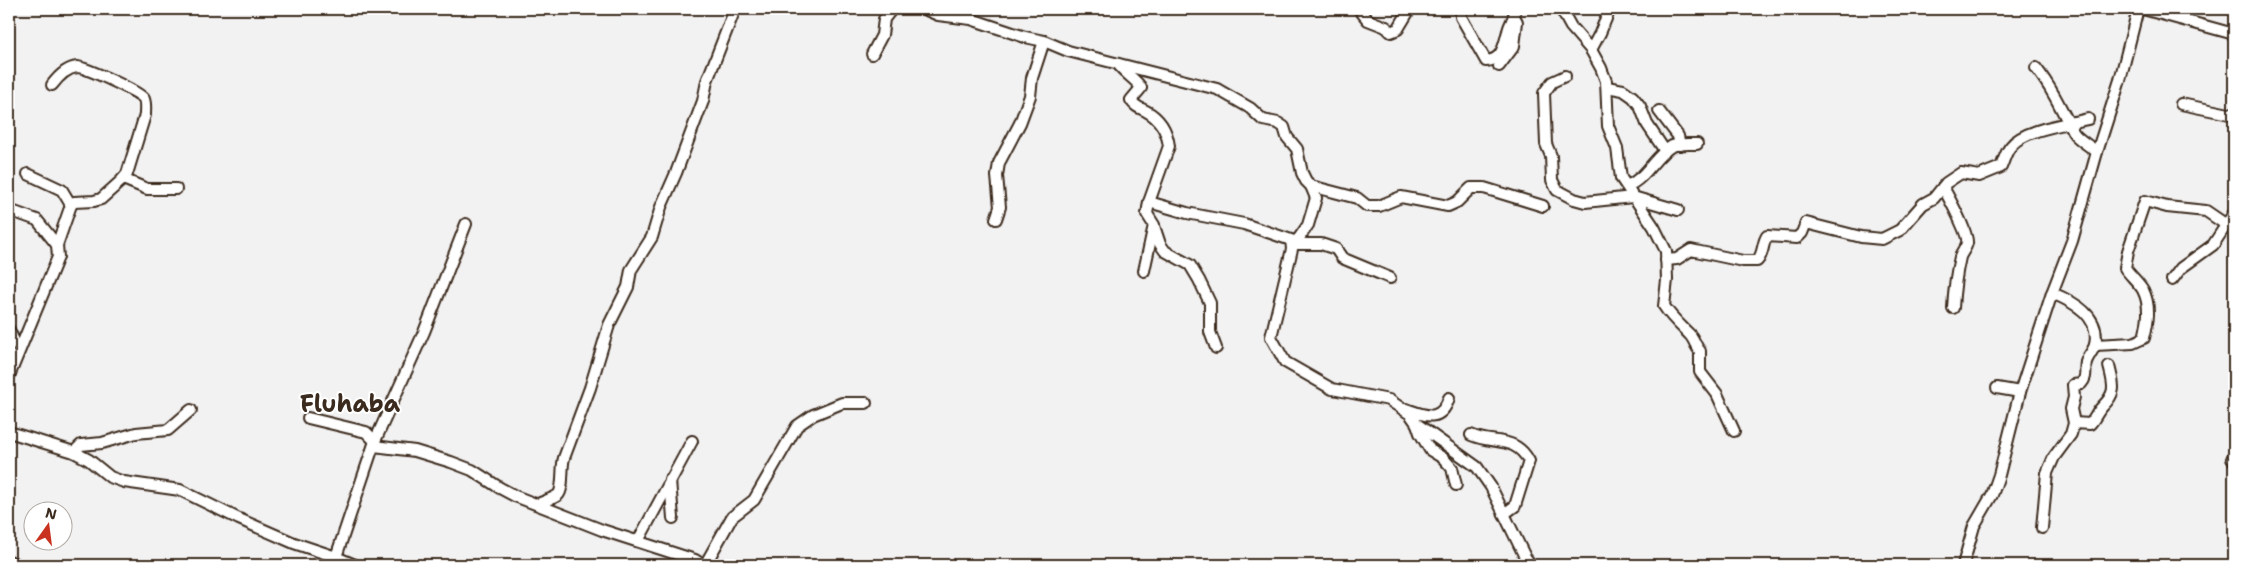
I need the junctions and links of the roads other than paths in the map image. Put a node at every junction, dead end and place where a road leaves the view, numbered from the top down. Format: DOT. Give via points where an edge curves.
graph roads {
  1 [pos="735,9"];
  2 [pos="892,9"];
  3 [pos="924,9"];
  4 [pos="1359,9"];
  5 [pos="1410,9"];
  6 [pos="1461,9"];
  7 [pos="1561,9"];
  8 [pos="1610,9"];
  9 [pos="2138,9"];
  10 [pos="2143,9"];
  11 [pos="1514,12"];
  12 [pos="2234,34"];
  13 [pos="1044,41"];
  14 [pos="1591,50"];
  15 [pos="872,54"];
  16 [pos="1118,64"];
  17 [pos="1499,66"];
  18 [pos="2036,68"];
  19 [pos="1565,76"];
  20 [pos="52,84"];
  21 [pos="1607,87"];
  22 [pos="2180,104"];
  23 [pos="1659,111"];
  24 [pos="2234,115"];
  25 [pos="2088,119"];
  26 [pos="2071,123"];
  27 [pos="1697,144"];
  28 [pos="1680,145"];
  29 [pos="1665,151"];
  30 [pos="2097,152"];
  31 [pos="28,174"];
  32 [pos="123,179"];
  33 [pos="1311,186"];
  34 [pos="1627,186"];
  35 [pos="1943,187"];
  36 [pos="176,189"];
  37 [pos="1633,197"];
  38 [pos="1149,202"];
  39 [pos="71,205"];
  40 [pos="1543,206"];
  41 [pos="9,210"];
  42 [pos="1678,210"];
  43 [pos="2234,213"];
  44 [pos="996,219"];
  45 [pos="466,224"];
  46 [pos="1154,225"];
  47 [pos="2228,226"];
  48 [pos="1292,244"];
  49 [pos="57,245"];
  50 [pos="1666,260"];
  51 [pos="1144,271"];
  52 [pos="1390,278"];
  53 [pos="2172,280"];
  54 [pos="2052,293"];
  55 [pos="1953,308"];
  56 [pos="9,330"];
  57 [pos="2095,345"];
  58 [pos="20,348"];
  59 [pos="1216,348"];
  60 [pos="2109,366"];
  61 [pos="9,376"];
  62 [pos="1997,388"];
  63 [pos="2020,392"];
  64 [pos="1449,398"];
  65 [pos="866,403"];
  66 [pos="1402,407"];
  67 [pos="191,410"];
  68 [pos="308,418"];
  69 [pos="2074,423"];
  70 [pos="1417,424"];
  71 [pos="1734,431"];
  72 [pos="9,432"];
  73 [pos="1471,435"];
  74 [pos="692,441"];
  75 [pos="375,443"];
  76 [pos="74,452"];
  77 [pos="670,480"];
  78 [pos="1456,485"];
  79 [pos="538,504"];
  80 [pos="1504,514"];
  81 [pos="673,518"];
  82 [pos="2042,528"];
  83 [pos="638,541"];
  84 [pos="9,561"];
  85 [pos="335,561"];
  86 [pos="18,565"];
  87 [pos="356,565"];
  88 [pos="704,565"];
  89 [pos="1532,565"];
  90 [pos="1964,565"];
  1 -- 79 [label="street" via="652,237 631,270 628,287 610,325 561,468 562,487 558,495"];
  2 -- 15 [label="street" via="884,19 882,35"];
  3 -- 13 [label="street"];
  4 -- 5 [label="street" via="1368,20 1391,32 1398,29"];
  6 -- 11 [label="street" via="1461,17 1486,62 1504,50"];
  7 -- 14 [label="street" via="1571,27"];
  8 -- 14 [label="street"];
  9 -- 30 [label="street"];
  10 -- 12 [label="street"];
  11 -- 17 [label="street" via="1517,22 1514,46"];
  13 -- 16 [label="street"];
  13 -- 44 [label="street" via="1032,78 1030,96 1000,163 997,176 1000,207"];
  14 -- 21 [label="street"];
  16 -- 33 [label="street" via="1217,89 1264,120 1278,123 1284,127 1296,149 1302,173"];
  16 -- 38 [label="street" via="1141,88 1131,100 1134,106 1159,120 1168,137 1169,146"];
  18 -- 26 [label="street" via="2048,82"];
  19 -- 37 [label="street" via="1552,82 1544,93 1546,144 1551,156 1552,180 1557,190 1584,202"];
  20 -- 32 [label="street" via="68,70 79,67 131,88 144,99 145,115"];
  21 -- 29 [label="street" via="1623,90 1633,97"];
  21 -- 34 [label="street" via="1608,126 1617,148 1621,178"];
  22 -- 24 [label="street"];
  23 -- 28 [label="street" via="1678,136"];
  25 -- 26 [label="street"];
  26 -- 30 [label="street" via="2074,133"];
  26 -- 35 [label="street" via="2045,129 2014,142 2001,167 1979,176 1961,173"];
  27 -- 28 [label="street"];
  28 -- 29 [label="street"];
  29 -- 34 [label="street" via="1644,175"];
  30 -- 54 [label="street" via="2072,241"];
  31 -- 39 [label="street" via="62,190"];
  32 -- 36 [label="street" via="147,189"];
  32 -- 39 [label="street" via="101,198"];
  33 -- 40 [label="street" via="1357,198 1367,206 1379,206 1401,197 1448,206 1471,188 1484,188"];
  33 -- 48 [label="street" via="1316,198 1313,213 1300,238"];
  34 -- 37 [label="street"];
  35 -- 50 [label="street" via="1900,230 1882,239 1806,223 1797,238 1767,236 1757,261 1691,250 1677,259"];
  35 -- 55 [label="street" via="1952,201 1956,217 1965,228 1967,242 1955,284"];
  37 -- 42 [label="street"];
  37 -- 50 [label="street" via="1666,251"];
  38 -- 46 [label="street" via="1147,214"];
  38 -- 48 [label="street" via="1244,224 1292,240"];
  39 -- 49 [label="street"];
  41 -- 49 [label="street" via="37,220"];
  43 -- 47 [label="street"];
  45 -- 75 [label="street" via="424,332"];
  46 -- 51 [label="street"];
  46 -- 59 [label="street" via="1165,251 1190,265 1199,280 1210,303 1210,332"];
  47 -- 53 [label="street" via="2213,245 2181,268"];
  47 -- 57 [label="street" via="2206,211 2145,201 2125,268 2142,289 2147,302 2149,318 2144,338 2133,343"];
  48 -- 52 [label="street" via="1321,244 1336,249 1342,258"];
  48 -- 66 [label="street" via="1271,337 1285,362 1332,389 1389,400"];
  49 -- 58 [label="street" via="58,257"];
  50 -- 71 [label="street" via="1664,306 1691,335 1700,351 1700,372 1717,394"];
  54 -- 57 [label="street" via="2073,302 2092,320"];
  54 -- 63 [label="street"];
  56 -- 58 [label="street"];
  57 -- 69 [label="street" via="2086,363 2086,379 2073,385 2071,409"];
  58 -- 61 [label="street"];
  60 -- 69 [label="street" via="2113,391 2110,400 2090,424"];
  62 -- 63 [label="street"];
  63 -- 90 [label="street" via="1999,475 1974,526"];
  64 -- 66 [label="street" via="1446,408 1436,416"];
  65 -- 88 [label="street" via="842,403 813,415 797,426 754,500 732,517"];
  66 -- 70 [label="street"];
  67 -- 76 [label="street" via="168,430 81,445"];
  68 -- 75 [label="street" via="366,432"];
  69 -- 82 [label="street" via="2071,434 2047,473"];
  70 -- 78 [label="street" via="1430,450 1452,468"];
  70 -- 80 [label="street" via="1476,467 1491,487"];
  72 -- 76 [label="street"];
  73 -- 80 [label="street" via="1513,444 1524,451 1529,461 1515,506"];
  74 -- 77 [label="street"];
  75 -- 79 [label="street" via="451,462"];
  75 -- 85 [label="street"];
  76 -- 85 [label="street" via="110,477 180,490"];
  77 -- 81 [label="street"];
  77 -- 83 [label="street"];
  79 -- 83 [label="street"];
  80 -- 89 [label="street"];
  83 -- 88 [label="street"];
  84 -- 86 [label="street"];
  85 -- 87 [label="street"];
}
